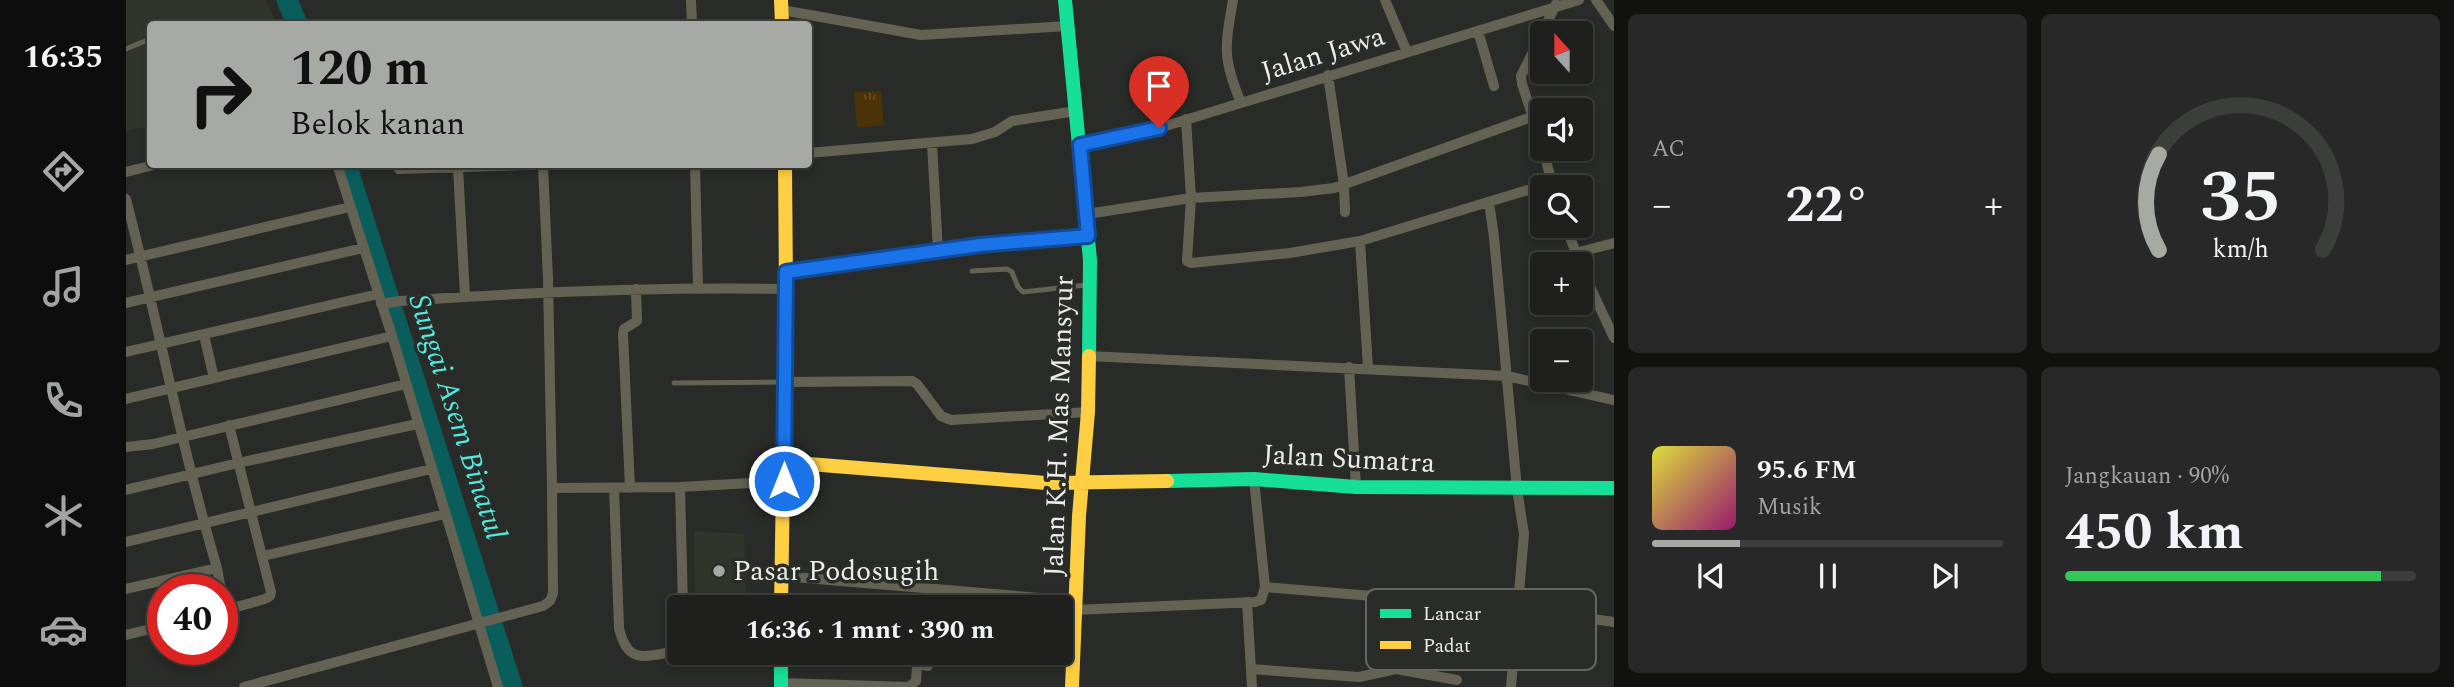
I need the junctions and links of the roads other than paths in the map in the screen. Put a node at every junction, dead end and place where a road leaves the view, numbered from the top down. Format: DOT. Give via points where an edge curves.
graph roads {
  1 [pos="691,0"];
  2 [pos="1065,0"];
  3 [pos="1233,0"];
  4 [pos="1385,0"];
  5 [pos="1578,0"];
  6 [pos="1595,0"];
  7 [pos="1556,4"];
  8 [pos="781,12"];
  9 [pos="692,21"];
  10 [pos="1548,21"];
  11 [pos="1067,26"];
  12 [pos="1614,26"];
  13 [pos="1478,31"];
  14 [pos="147,40"];
  15 [pos="126,49"];
  16 [pos="1407,52"];
  17 [pos="1530,58"];
  18 [pos="1328,75"];
  19 [pos="1494,86"];
  20 [pos="1241,103"];
  21 [pos="1530,106"];
  22 [pos="1076,111"];
  23 [pos="1530,117"];
  24 [pos="1186,119"];
  25 [pos="932,144"];
  26 [pos="1080,145"];
  27 [pos="812,153"];
  28 [pos="147,167"];
  29 [pos="338,168"];
  30 [pos="458,168"];
  31 [pos="543,168"];
  32 [pos="695,168"];
  33 [pos="785,168"];
  34 [pos="399,169"];
  35 [pos="126,172"];
  36 [pos="1344,185"];
  37 [pos="1530,191"];
  38 [pos="1191,198"];
  39 [pos="126,199"];
  40 [pos="1489,202"];
  41 [pos="349,207"];
  42 [pos="1345,212"];
  43 [pos="1087,214"];
  44 [pos="1088,236"];
  45 [pos="1360,241"];
  46 [pos="1614,243"];
  47 [pos="363,248"];
  48 [pos="939,251"];
  49 [pos="1579,252"];
  50 [pos="141,257"];
  51 [pos="126,260"];
  52 [pos="972,271"];
  53 [pos="786,272"];
  54 [pos="1089,285"];
  55 [pos="698,287"];
  56 [pos="636,289"];
  57 [pos="786,289"];
  58 [pos="548,292"];
  59 [pos="1593,293"];
  60 [pos="465,296"];
  61 [pos="150,297"];
  62 [pos="382,300"];
  63 [pos="126,303"];
  64 [pos="204,335"];
  65 [pos="392,336"];
  66 [pos="1614,338"];
  67 [pos="160,343"];
  68 [pos="126,352"];
  69 [pos="1088,356"];
  70 [pos="1349,367"];
  71 [pos="1368,369"];
  72 [pos="1507,376"];
  73 [pos="214,378"];
  74 [pos="783,382"];
  75 [pos="674,383"];
  76 [pos="406,384"];
  77 [pos="172,388"];
  78 [pos="126,399"];
  79 [pos="1614,400"];
  80 [pos="1088,412"];
  81 [pos="417,424"];
  82 [pos="229,425"];
  83 [pos="181,436"];
  84 [pos="126,447"];
  85 [pos="784,462"];
  86 [pos="238,463"];
  87 [pos="431,469"];
  88 [pos="191,474"];
  89 [pos="1254,479"];
  90 [pos="784,481"];
  91 [pos="1082,482"];
  92 [pos="680,487"];
  93 [pos="1356,487"];
  94 [pos="552,488"];
  95 [pos="614,488"];
  96 [pos="630,488"];
  97 [pos="1614,488"];
  98 [pos="1517,489"];
  99 [pos="126,490"];
  100 [pos="251,511"];
  101 [pos="444,514"];
  102 [pos="204,524"];
  103 [pos="126,542"];
  104 [pos="263,556"];
  105 [pos="217,568"];
  106 [pos="218,574"];
  107 [pos="782,576"];
  108 [pos="1265,587"];
  109 [pos="126,589"];
  110 [pos="1520,589"];
  111 [pos="683,595"];
  112 [pos="781,595"];
  113 [pos="1366,595"];
  114 [pos="1247,602"];
  115 [pos="1076,606"];
  116 [pos="238,607"];
  117 [pos="1596,619"];
  118 [pos="1614,622"];
  119 [pos="480,624"];
  120 [pos="147,630"];
  121 [pos="126,635"];
  122 [pos="667,652"];
  123 [pos="781,665"];
  124 [pos="928,666"];
  125 [pos="1251,669"];
  126 [pos="1391,670"];
  127 [pos="1402,670"];
  128 [pos="1457,680"];
  129 [pos="781,685"];
  130 [pos="244,687"];
  131 [pos="498,687"];
  132 [pos="1072,687"];
  133 [pos="1252,687"];
  1 -- 9 [label="street"];
  2 -- 11 [label="main road, Jalan K.H. Mas Mansyur"];
  3 -- 20 [label="street" via="1225,53"];
  4 -- 16 [label="street"];
  5 -- 7 [label="street, Jalan Jawa"];
  6 -- 12 [label="street"];
  7 -- 10 [label="street"];
  7 -- 13 [label="street, Jalan Jawa"];
  8 -- 11 [label="street" via="921,35"];
  11 -- 22 [label="main road, Jalan K.H. Mas Mansyur"];
  13 -- 16 [label="street, Jalan Jawa"];
  13 -- 19 [label="street"];
  14 -- 15 [label="lane"];
  16 -- 18 [label="street, Jalan Jawa"];
  17 -- 21 [label="street" via="1521,84"];
  18 -- 20 [label="street, Jalan Jawa"];
  18 -- 36 [label="street"];
  20 -- 24 [label="street, Jalan Jawa"];
  22 -- 25 [label="street" via="1012,121 972,139"];
  22 -- 26 [label="main road, Jalan K.H. Mas Mansyur"];
  23 -- 36 [label="street"];
  24 -- 26 [label="street, Jalan Jawa"];
  24 -- 38 [label="street"];
  25 -- 27 [label="street"];
  25 -- 48 [label="street"];
  26 -- 43 [label="main road, Jalan K.H. Mas Mansyur"];
  28 -- 35 [label="street"];
  29 -- 41 [label="street"];
  30 -- 34 [label="street"];
  30 -- 60 [label="street"];
  31 -- 58 [label="street"];
  32 -- 55 [label="street"];
  33 -- 53 [label="main road"];
  36 -- 38 [label="street" via="1318,191"];
  36 -- 42 [label="street"];
  37 -- 40 [label="street"];
  38 -- 43 [label="street"];
  38 -- 45 [label="street" via="1187,261 1191,263"];
  39 -- 50 [label="street"];
  40 -- 45 [label="street"];
  40 -- 72 [label="street"];
  41 -- 47 [label="street"];
  41 -- 50 [label="street"];
  43 -- 44 [label="main road, Jalan K.H. Mas Mansyur"];
  44 -- 48 [label="street"];
  44 -- 54 [label="main road, Jalan K.H. Mas Mansyur"];
  45 -- 71 [label="street"];
  46 -- 49 [label="street"];
  47 -- 61 [label="street"];
  47 -- 62 [label="street"];
  48 -- 53 [label="street"];
  50 -- 51 [label="street"];
  50 -- 61 [label="street"];
  52 -- 54 [label="lane" via="1007,269 1023,292"];
  53 -- 57 [label="main road"];
  54 -- 69 [label="main road, Jalan K.H. Mas Mansyur"];
  55 -- 56 [label="street"];
  55 -- 57 [label="street"];
  56 -- 58 [label="street"];
  56 -- 96 [label="street" via="637,321 623,334"];
  57 -- 74 [label="main road"];
  58 -- 60 [label="street"];
  58 -- 94 [label="street"];
  59 -- 66 [label="street"];
  60 -- 62 [label="street"];
  61 -- 63 [label="street"];
  61 -- 67 [label="street"];
  62 -- 64 [label="street"];
  62 -- 65 [label="street"];
  64 -- 67 [label="street"];
  64 -- 73 [label="street"];
  65 -- 73 [label="street"];
  65 -- 76 [label="street"];
  67 -- 68 [label="street"];
  67 -- 77 [label="street"];
  69 -- 70 [label="street"];
  69 -- 80 [label="main road, Jalan K.H. Mas Mansyur"];
  70 -- 71 [label="street"];
  70 -- 93 [label="street"];
  71 -- 72 [label="street"];
  72 -- 79 [label="street"];
  72 -- 98 [label="street"];
  73 -- 77 [label="street"];
  74 -- 75 [label="lane"];
  74 -- 80 [label="street" via="912,381 940,416 951,420"];
  74 -- 85 [label="main road"];
  76 -- 81 [label="street"];
  76 -- 82 [label="street"];
  77 -- 78 [label="street"];
  77 -- 83 [label="street"];
  80 -- 91 [label="main road, Jalan K.H. Mas Mansyur"];
  81 -- 86 [label="street"];
  81 -- 87 [label="street"];
  82 -- 83 [label="street"];
  82 -- 86 [label="street"];
  83 -- 84 [label="street"];
  83 -- 88 [label="street"];
  85 -- 90 [label="main road"];
  85 -- 91 [label="main road, Jalan Sumatra"];
  86 -- 88 [label="street"];
  86 -- 100 [label="street"];
  87 -- 100 [label="street"];
  87 -- 101 [label="street"];
  88 -- 99 [label="street"];
  88 -- 102 [label="street"];
  89 -- 91 [label="main road, Jalan Sumatra"];
  89 -- 93 [label="main road, Jalan Sumatra"];
  89 -- 108 [label="street"];
  90 -- 92 [label="street"];
  90 -- 107 [label="main road"];
  91 -- 115 [label="main road, Jalan K.H. Mas Mansyur"];
  92 -- 96 [label="street"];
  92 -- 111 [label="street"];
  93 -- 98 [label="main road, Jalan Sumatra"];
  94 -- 95 [label="street"];
  94 -- 119 [label="street" via="550,601"];
  95 -- 96 [label="street"];
  95 -- 122 [label="street" via="622,643 639,656"];
  97 -- 98 [label="main road, Jalan Sumatra"];
  98 -- 110 [label="street" via="1524,534"];
  100 -- 102 [label="street"];
  100 -- 104 [label="street"];
  101 -- 104 [label="street"];
  101 -- 119 [label="street"];
  102 -- 103 [label="street"];
  102 -- 105 [label="street"];
  104 -- 116 [label="street" via="270,596"];
  105 -- 106 [label="street"];
  105 -- 109 [label="street"];
  107 -- 112 [label="main road"];
  107 -- 115 [label="street"];
  108 -- 113 [label="street"];
  108 -- 114 [label="street" via="1261,600"];
  114 -- 115 [label="street"];
  114 -- 125 [label="street"];
  115 -- 132 [label="main road, Jalan K.H. Mas Mansyur"];
  117 -- 118 [label="street"];
  119 -- 130 [label="street"];
  119 -- 131 [label="street"];
  120 -- 121 [label="street"];
  123 -- 129 [label="main road"];
  124 -- 129 [label="street" via="917,666 916,681 908,687"];
  125 -- 126 [label="street" via="1359,677"];
  125 -- 133 [label="street"];
  127 -- 128 [label="street"];
}
